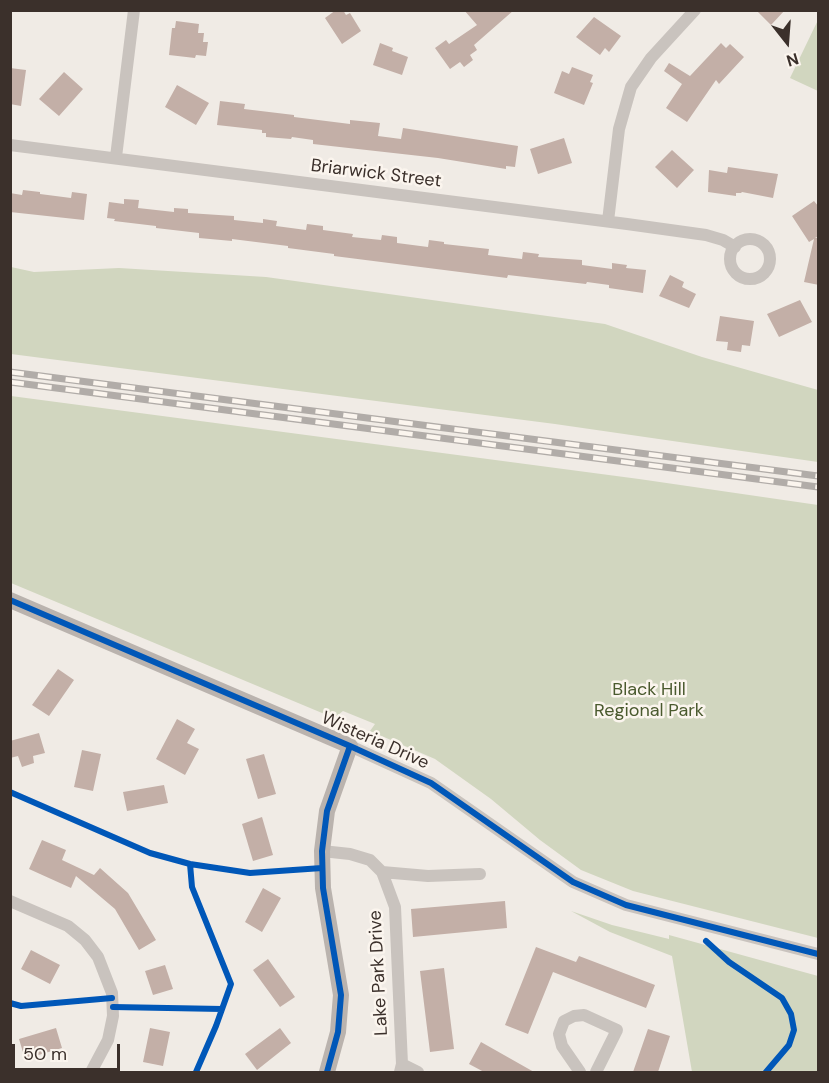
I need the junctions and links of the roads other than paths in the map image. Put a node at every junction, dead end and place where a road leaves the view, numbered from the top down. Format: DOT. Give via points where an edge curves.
graph roads {
  1 [pos="134,10"];
  2 [pos="695,10"];
  3 [pos="10,145"];
  4 [pos="116,157"];
  5 [pos="608,221"];
  6 [pos="735,247"];
  7 [pos="10,600"];
  8 [pos="350,746"];
  9 [pos="322,851"];
  10 [pos="382,872"];
  11 [pos="480,874"];
  12 [pos="10,901"];
  13 [pos="819,954"];
  14 [pos="401,1068"];
  15 [pos="91,1072"];
  16 [pos="327,1072"];
  17 [pos="418,1072"];
  18 [pos="580,1072"];
  19 [pos="596,1072"];
  1 -- 4 [label="street"];
  2 -- 5 [label="street" via="651,58 631,87 619,129"];
  3 -- 4 [label="street, Briarwick Street"];
  4 -- 5 [label="street, Briarwick Street"];
  5 -- 6 [label="street, Briarwick Street" via="706,235"];
  7 -- 8 [label="street, Wisteria Drive"];
  8 -- 9 [label="street" via="327,811"];
  8 -- 13 [label="street, Wisteria Drive" via="430,783 573,882 626,905"];
  9 -- 10 [label="street" via="370,860"];
  9 -- 16 [label="street" via="323,888 341,995 338,1032"];
  10 -- 11 [label="street" via="428,876"];
  10 -- 14 [label="street, Lake Park Drive" via="395,907"];
  12 -- 15 [label="street" via="68,926 86,940 98,957 112,993 113,1016 108,1040"];
  14 -- 17 [label="street"];
  18 -- 19 [label="street" via="562,1046 559,1034 564,1021 584,1015 617,1030"];
}
